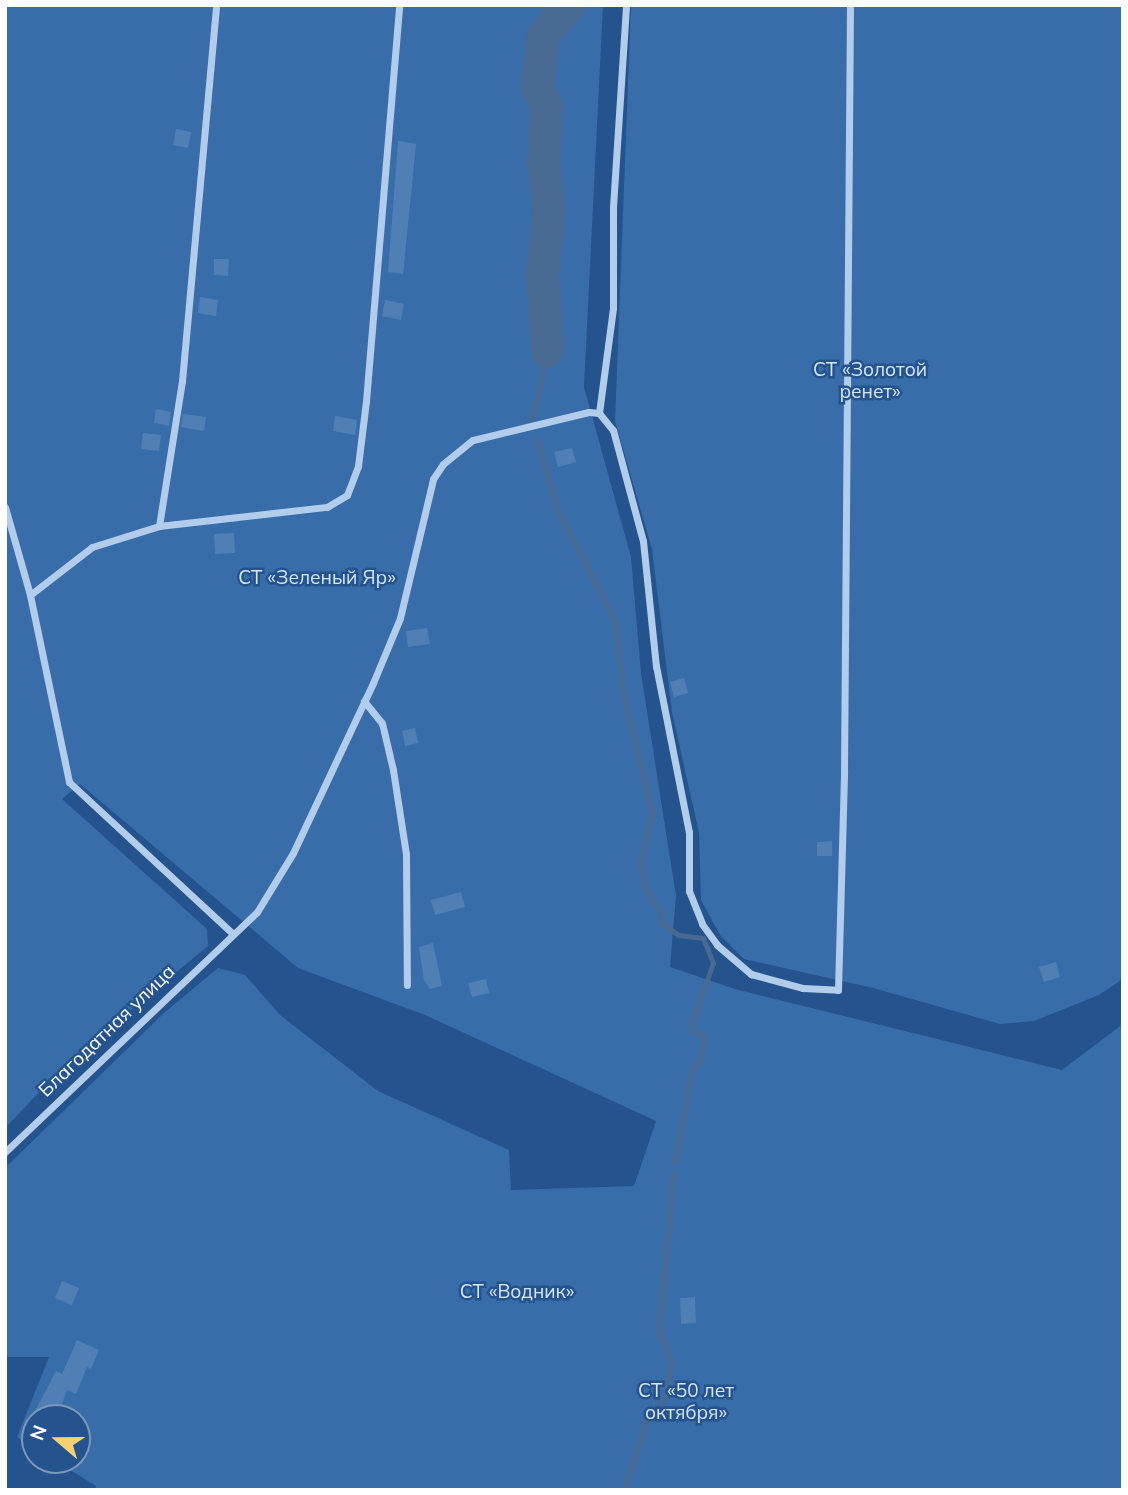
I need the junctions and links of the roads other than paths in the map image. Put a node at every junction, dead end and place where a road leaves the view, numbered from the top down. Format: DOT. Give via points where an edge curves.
graph roads {
  1 [pos="216,5"];
  2 [pos="399,5"];
  3 [pos="626,5"];
  4 [pos="850,5"];
  5 [pos="599,413"];
  6 [pos="5,507"];
  7 [pos="159,526"];
  8 [pos="30,595"];
  9 [pos="364,701"];
  10 [pos="232,933"];
  11 [pos="407,985"];
  12 [pos="5,1152"];
  1 -- 7 [label="street" via="182,381"];
  2 -- 7 [label="street" via="366,401 358,466 347,495 327,507"];
  3 -- 5 [label="street" via="613,207 613,308"];
  4 -- 5 [label="street" via="838,990 803,988 751,974 717,945 702,924 689,891 689,832 656,666 643,541 613,430"];
  5 -- 9 [label="street, Благодатная улица" via="473,440 443,464 433,479 400,618"];
  6 -- 8 [label="street"];
  7 -- 8 [label="street" via="92,547"];
  8 -- 10 [label="street" via="69,782"];
  9 -- 10 [label="street, Благодатная улица" via="293,853 257,912"];
  9 -- 11 [label="street" via="382,723 397,794 406,854"];
  10 -- 12 [label="street, Благодатная улица"];
}
